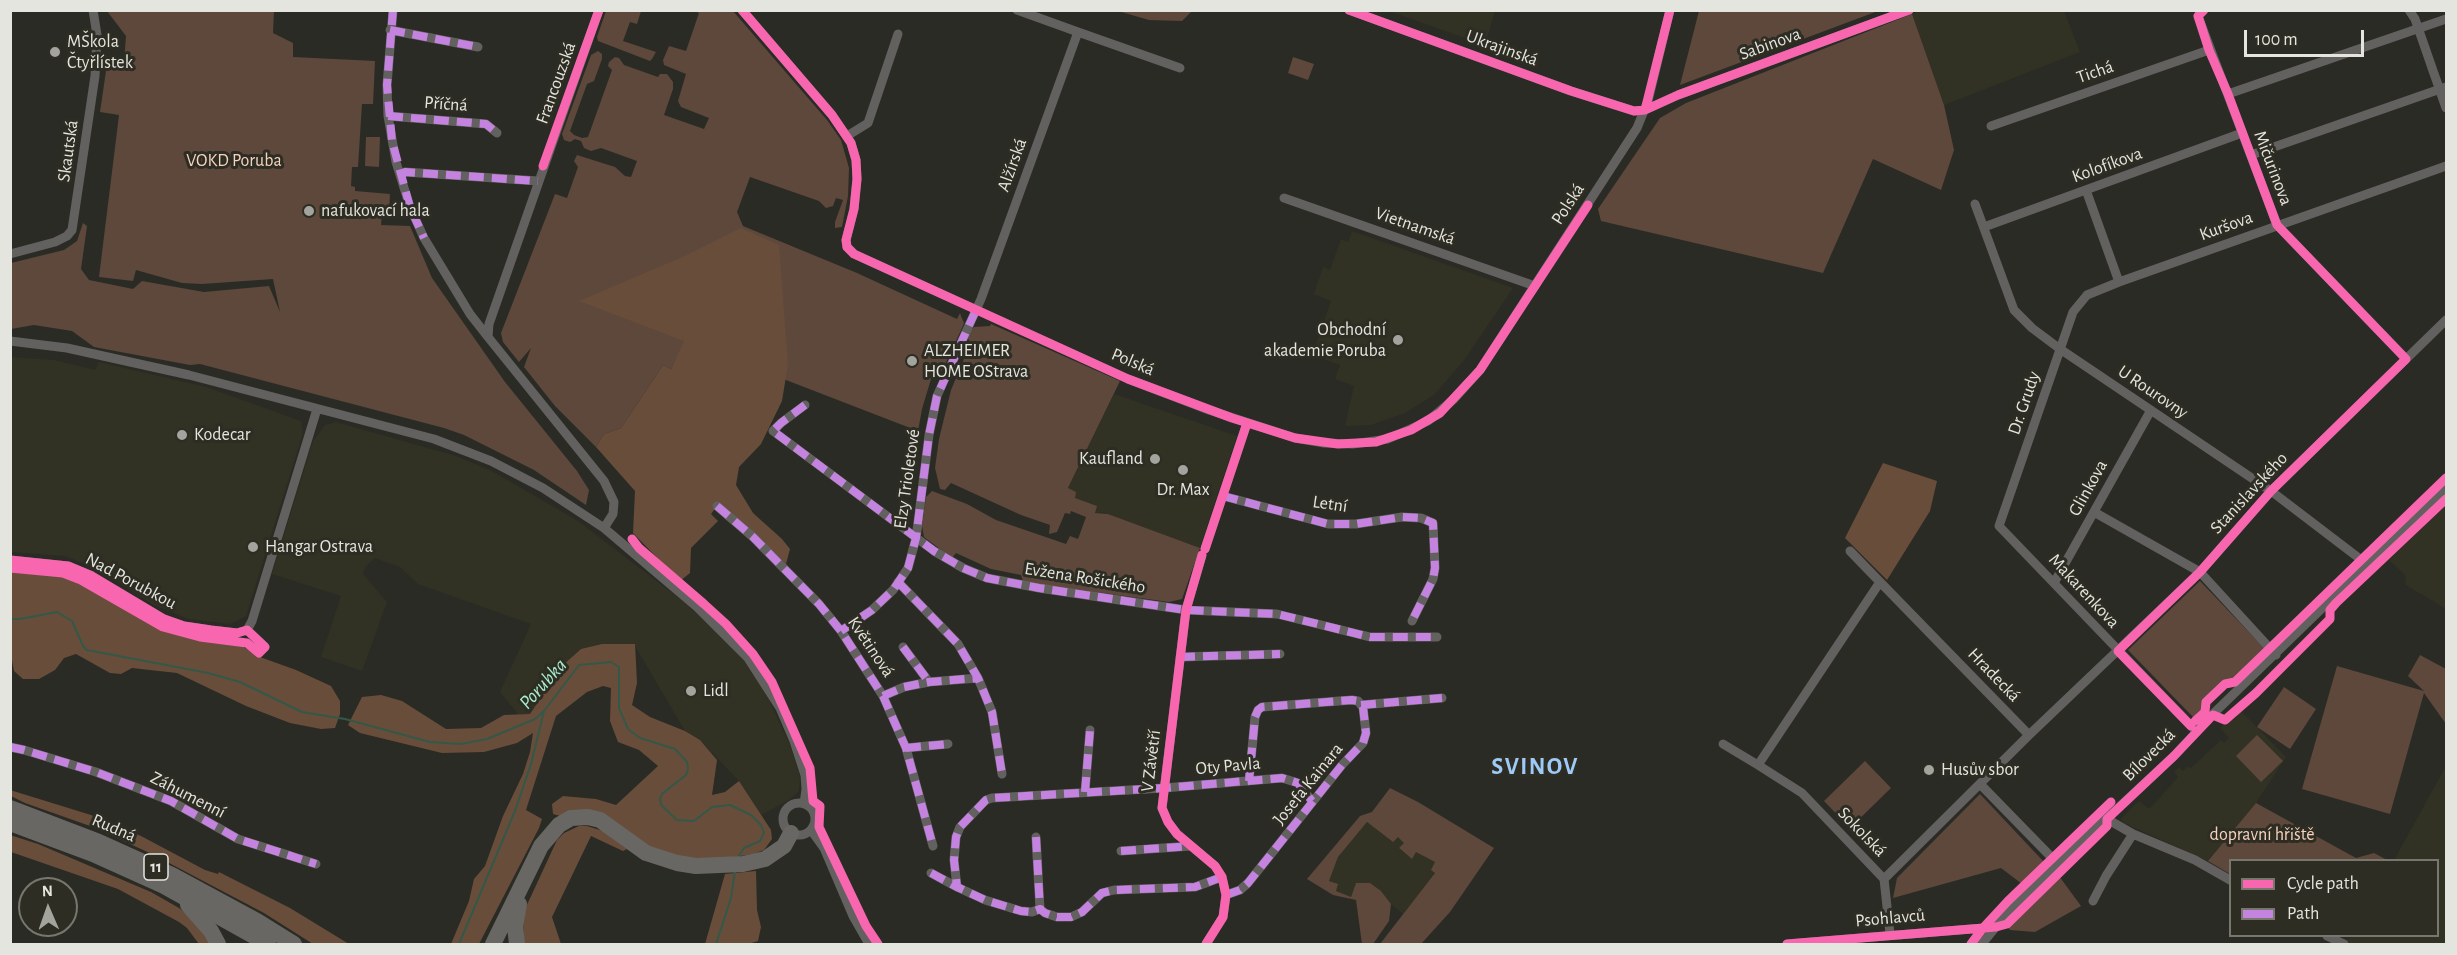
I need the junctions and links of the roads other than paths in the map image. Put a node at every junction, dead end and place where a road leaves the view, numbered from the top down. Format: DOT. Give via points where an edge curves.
graph roads {
  1 [pos="93,10"];
  2 [pos="393,10"];
  3 [pos="599,10"];
  4 [pos="742,10"];
  5 [pos="1017,10"];
  6 [pos="1349,10"];
  7 [pos="1670,10"];
  8 [pos="1909,10"];
  9 [pos="2409,10"];
  10 [pos="1894,13"];
  11 [pos="2198,16"];
  12 [pos="2446,19"];
  13 [pos="2418,29"];
  14 [pos="390,30"];
  15 [pos="1078,32"];
  16 [pos="898,34"];
  17 [pos="478,47"];
  18 [pos="2209,50"];
  19 [pos="1180,68"];
  20 [pos="2443,88"];
  21 [pos="2228,94"];
  22 [pos="2446,108"];
  23 [pos="1645,110"];
  24 [pos="388,116"];
  25 [pos="1991,126"];
  26 [pos="497,133"];
  27 [pos="2242,133"];
  28 [pos="847,136"];
  29 [pos="2251,155"];
  30 [pos="2446,166"];
  31 [pos="401,175"];
  32 [pos="538,181"];
  33 [pos="2086,190"];
  34 [pos="1284,198"];
  35 [pos="1976,204"];
  36 [pos="2277,225"];
  37 [pos="1984,227"];
  38 [pos="10,254"];
  39 [pos="2119,282"];
  40 [pos="1535,286"];
  41 [pos="2086,295"];
  42 [pos="976,310"];
  43 [pos="2446,320"];
  44 [pos="488,337"];
  45 [pos="10,341"];
  46 [pos="2060,349"];
  47 [pos="2406,359"];
  48 [pos="805,405"];
  49 [pos="317,409"];
  50 [pos="2151,410"];
  51 [pos="1247,423"];
  52 [pos="2446,488"];
  53 [pos="2271,491"];
  54 [pos="1222,496"];
  55 [pos="717,506"];
  56 [pos="2094,513"];
  57 [pos="1999,526"];
  58 [pos="604,528"];
  59 [pos="916,538"];
  60 [pos="1850,551"];
  61 [pos="10,560"];
  62 [pos="2368,565"];
  63 [pos="2200,572"];
  64 [pos="898,582"];
  65 [pos="1880,582"];
  66 [pos="2054,583"];
  67 [pos="1186,609"];
  68 [pos="1413,621"];
  69 [pos="247,630"];
  70 [pos="841,631"];
  71 [pos="1437,637"];
  72 [pos="265,646"];
  73 [pos="903,647"];
  74 [pos="2118,651"];
  75 [pos="1280,654"];
  76 [pos="2276,655"];
  77 [pos="1180,657"];
  78 [pos="978,678"];
  79 [pos="929,682"];
  80 [pos="884,696"];
  81 [pos="1442,698"];
  82 [pos="1361,705"];
  83 [pos="1090,730"];
  84 [pos="2196,731"];
  85 [pos="2029,735"];
  86 [pos="948,744"];
  87 [pos="1723,744"];
  88 [pos="10,747"];
  89 [pos="906,748"];
  90 [pos="1758,765"];
  91 [pos="1002,774"];
  92 [pos="1250,781"];
  93 [pos="1981,785"];
  94 [pos="1164,788"];
  95 [pos="1085,792"];
  96 [pos="1312,801"];
  97 [pos="804,804"];
  98 [pos="10,808"];
  99 [pos="2107,819"];
  100 [pos="10,823"];
  101 [pos="811,830"];
  102 [pos="791,833"];
  103 [pos="2133,834"];
  104 [pos="1036,837"];
  105 [pos="933,846"];
  106 [pos="1191,846"];
  107 [pos="1122,851"];
  108 [pos="315,864"];
  109 [pos="2058,864"];
  110 [pos="931,873"];
  111 [pos="1222,877"];
  112 [pos="1884,879"];
  113 [pos="2229,879"];
  114 [pos="164,886"];
  115 [pos="957,887"];
  116 [pos="520,890"];
  117 [pos="1226,895"];
  118 [pos="2093,901"];
  119 [pos="1040,909"];
  120 [pos="1996,927"];
  121 [pos="1890,934"];
  122 [pos="2329,937"];
  123 [pos="1983,943"];
  124 [pos="218,945"];
  125 [pos="268,945"];
  126 [pos="294,945"];
  127 [pos="493,945"];
  128 [pos="517,945"];
  129 [pos="869,945"];
  130 [pos="1206,945"];
  131 [pos="1787,945"];
  132 [pos="2344,945"];
  1 -- 38 [label="street, Skautská" via="98,35 96,65 73,226 67,236 55,243"];
  2 -- 14 [label="street"];
  3 -- 32 [label="street, Francouzská"];
  4 -- 28 [label="street, Polská"];
  5 -- 15 [label="street"];
  6 -- 23 [label="street, Ukrajinská" via="1628,110"];
  7 -- 23 [label="street, Polská"];
  8 -- 10 [label="street, Sabinova"];
  9 -- 13 [label="street"];
  10 -- 23 [label="street, Sabinova"];
  11 -- 18 [label="street, Mičurinova"];
  12 -- 13 [label="street"];
  13 -- 20 [label="street"];
  13 -- 21 [label="street"];
  14 -- 17 [label="street"];
  14 -- 24 [label="street"];
  15 -- 19 [label="street"];
  15 -- 42 [label="street, Alžírská"];
  16 -- 28 [label="street" via="868,123"];
  18 -- 21 [label="street, Mičurinova"];
  18 -- 25 [label="street, Tichá"];
  20 -- 22 [label="street"];
  20 -- 29 [label="street"];
  21 -- 27 [label="street, Mičurinova"];
  23 -- 40 [label="street, Polská" via="1628,144"];
  24 -- 26 [label="street, Příčná" via="486,124"];
  24 -- 31 [label="street"];
  27 -- 29 [label="street, Mičurinova"];
  27 -- 33 [label="street, Kolofíkova"];
  28 -- 42 [label="street, Polská" via="854,152 857,179 846,238 849,249"];
  29 -- 36 [label="street, Mičurinova"];
  30 -- 36 [label="street, Kuršova"];
  31 -- 32 [label="street" via="405,171"];
  31 -- 44 [label="street" via="424,238"];
  32 -- 44 [label="street, Francouzská" via="489,324"];
  33 -- 37 [label="street, Kolofíkova"];
  33 -- 39 [label="street"];
  34 -- 40 [label="street, Vietnamská"];
  35 -- 37 [label="street, U Rourovny"];
  36 -- 39 [label="street, Kuršova"];
  36 -- 47 [label="street, Mičurinova"];
  37 -- 46 [label="street, U Rourovny" via="2014,310"];
  39 -- 41 [label="street, Kuršova"];
  40 -- 51 [label="street, Polská" via="1471,381 1440,413 1411,430 1376,442 1338,444 1295,438"];
  41 -- 46 [label="street, Dr. Grudy" via="2073,312"];
  42 -- 51 [label="street, Polská" via="1128,379"];
  42 -- 59 [label="street, Elzy Trioletové" via="938,396"];
  43 -- 47 [label="street, Stanislavského"];
  44 -- 58 [label="street" via="604,481 614,502 613,514"];
  45 -- 49 [label="street" via="90,353"];
  46 -- 50 [label="street, U Rourovny"];
  46 -- 57 [label="street, Dr. Grudy"];
  47 -- 53 [label="street, Stanislavského"];
  48 -- 59 [label="street, Evžena Rošického" via="773,431"];
  49 -- 58 [label="street" via="434,439 491,460"];
  49 -- 69 [label="street"];
  50 -- 53 [label="street, U Rourovny"];
  50 -- 56 [label="street, Glinkova"];
  51 -- 54 [label="street, V Závětří"];
  52 -- 62 [label="street, Bílovecká"];
  53 -- 62 [label="street, U Rourovny"];
  53 -- 63 [label="street, Stanislavského"];
  54 -- 67 [label="street, V Závětří"];
  54 -- 68 [label="street, Letní" via="1328,524 1402,517 1433,523 1433,579"];
  55 -- 70 [label="street, Květinová" via="753,537"];
  56 -- 63 [label="street"];
  56 -- 66 [label="street, Glinkova"];
  57 -- 66 [label="street, Makarenkova"];
  58 -- 97 [label="street" via="720,628 758,671 780,708 801,760 806,789"];
  59 -- 64 [label="street, Elzy Trioletové" via="908,568"];
  59 -- 67 [label="street, Evžena Rošického" via="963,568 987,578"];
  60 -- 65 [label="street"];
  61 -- 69 [label="street, Nad Porubkou" via="74,568 149,612 178,624 228,633"];
  62 -- 76 [label="street, Bílovecká"];
  63 -- 74 [label="street, Stanislavského"];
  63 -- 76 [label="street"];
  64 -- 70 [label="street, Elzy Trioletové" via="872,610"];
  64 -- 78 [label="street" via="958,644"];
  65 -- 85 [label="street, Hradecká"];
  65 -- 90 [label="street"];
  66 -- 74 [label="street, Makarenkova"];
  67 -- 71 [label="street, Evžena Rošického" via="1277,614 1370,638"];
  67 -- 77 [label="street, V Závětří"];
  69 -- 72 [label="street"];
  70 -- 80 [label="street, Květinová"];
  73 -- 79 [label="street"];
  74 -- 84 [label="street, Makarenkova"];
  74 -- 85 [label="street, Stanislavského"];
  75 -- 77 [label="street"];
  76 -- 84 [label="street, Bílovecká"];
  77 -- 94 [label="street, V Závětří"];
  78 -- 79 [label="street"];
  78 -- 91 [label="street" via="992,712"];
  79 -- 80 [label="street"];
  80 -- 89 [label="street, Květinová"];
  81 -- 82 [label="street"];
  82 -- 92 [label="street" via="1352,700 1262,707 1255,717"];
  82 -- 96 [label="street, Josefa Kainara" via="1366,733 1363,743"];
  83 -- 95 [label="street"];
  84 -- 99 [label="street, Bílovecká"];
  85 -- 93 [label="street, Stanislavského"];
  86 -- 89 [label="street"];
  87 -- 90 [label="street"];
  88 -- 108 [label="street, Záhumenní" via="96,772 171,801 238,839"];
  89 -- 105 [label="street, Květinová"];
  90 -- 112 [label="street, Sokolská" via="1802,793"];
  92 -- 94 [label="street, Oty Pavla"];
  92 -- 96 [label="street, Oty Pavla" via="1291,779"];
  93 -- 109 [label="street"];
  93 -- 112 [label="street, Stanislavského"];
  94 -- 95 [label="street, Oty Pavla"];
  94 -- 106 [label="street, V Závětří" via="1162,808 1168,822"];
  95 -- 115 [label="street, Oty Pavla" via="986,800 960,827 956,837"];
  96 -- 117 [label="street, Josefa Kainara" via="1248,883"];
  97 -- 101 [label="street" via="814,813"];
  97 -- 102 [label="street" via="791,806 784,814 785,827"];
  98 -- 126 [label="highway, Rudná / 11" via="172,875"];
  99 -- 103 [label="street"];
  99 -- 109 [label="street, Bílovecká"];
  100 -- 114 [label="highway, Rudná / 11"];
  101 -- 102 [label="street" via="799,835"];
  101 -- 129 [label="street" via="824,848"];
  102 -- 116 [label="highway" via="779,851 754,863 686,865 638,849 600,820 576,817 559,825 546,838"];
  103 -- 113 [label="street"];
  103 -- 118 [label="street"];
  104 -- 119 [label="street"];
  106 -- 107 [label="street"];
  106 -- 111 [label="street, V Závětří"];
  109 -- 120 [label="street, Bílovecká"];
  110 -- 115 [label="street"];
  111 -- 117 [label="street, V Závětří"];
  111 -- 119 [label="street" via="1195,887 1102,893 1071,917 1057,917"];
  112 -- 121 [label="street, Sokolská"];
  114 -- 124 [label="highway" via="201,917"];
  114 -- 125 [label="highway, Rudná / 11"];
  115 -- 119 [label="street" via="1021,911"];
  116 -- 127 [label="highway"];
  116 -- 128 [label="highway" via="515,926"];
  117 -- 130 [label="street, V Závětří" via="1223,917"];
  120 -- 121 [label="street, Psohlavců"];
  120 -- 123 [label="street, Bílovecká"];
  121 -- 131 [label="street, Psohlavců"];
  122 -- 132 [label="street"];
}
